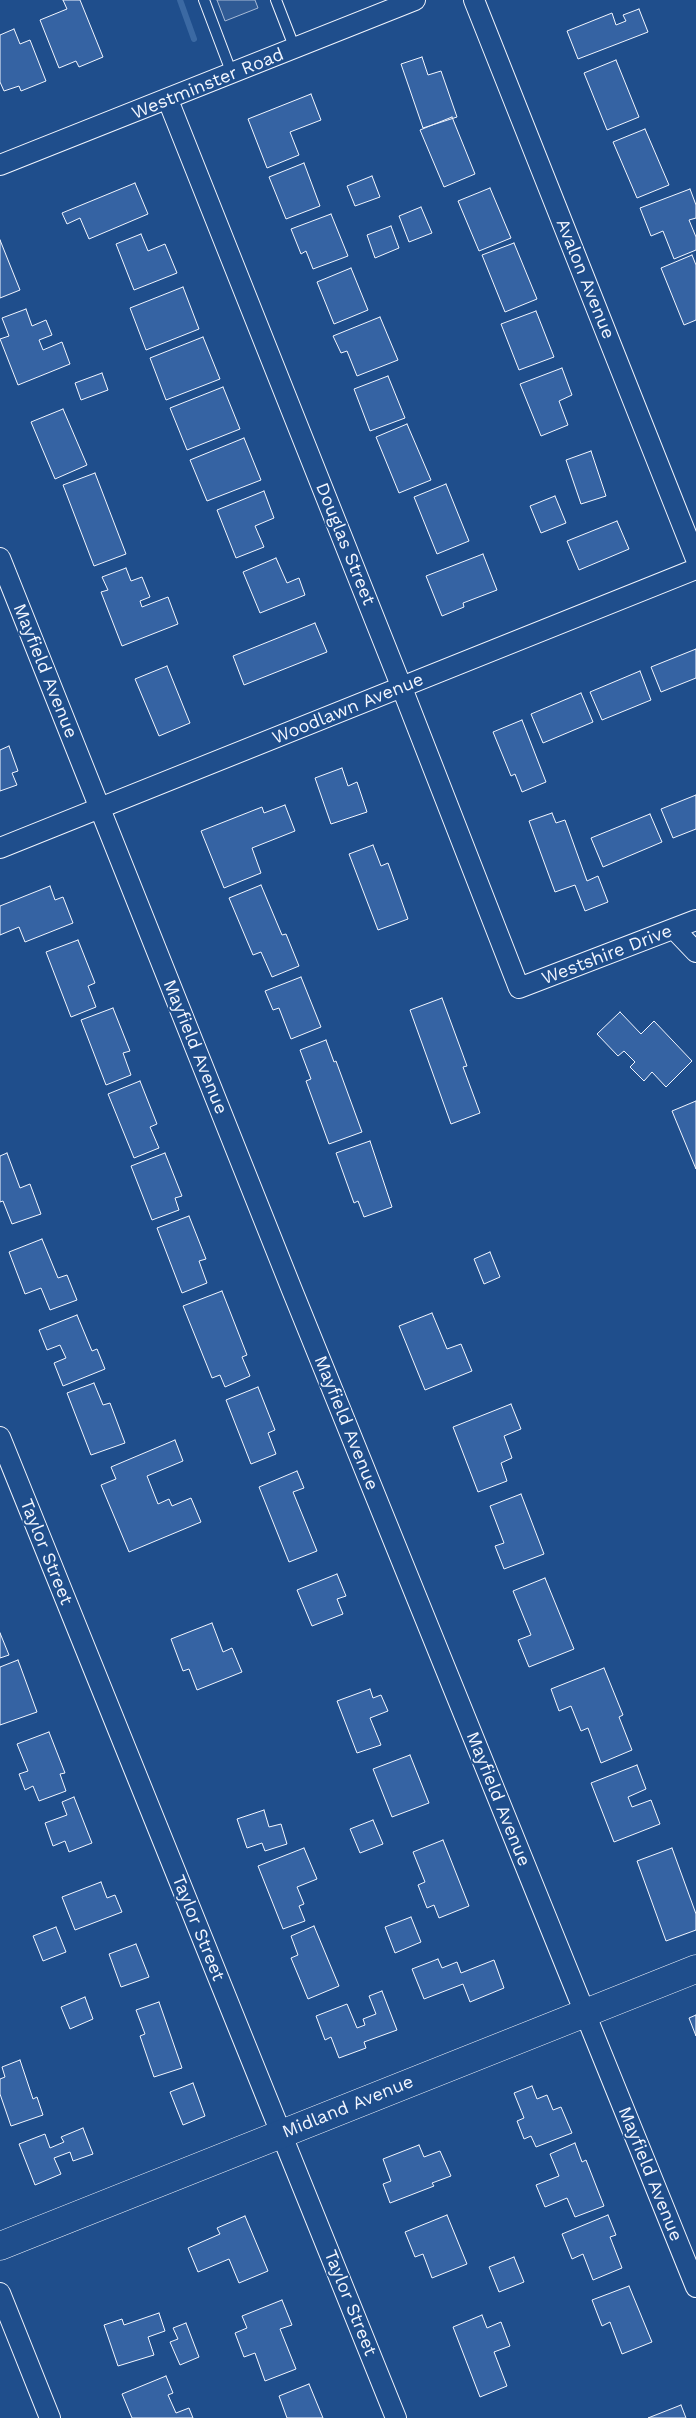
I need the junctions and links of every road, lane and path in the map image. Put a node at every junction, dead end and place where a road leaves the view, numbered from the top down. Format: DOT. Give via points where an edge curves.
graph roads {
  1 [pos="204,0"];
  2 [pos="276,0"];
  3 [pos="415,0"];
  4 [pos="474,0"];
  5 [pos="295,49"];
  6 [pos="232,74"];
  7 [pos="168,100"];
  8 [pos="0,165"];
  9 [pos="0,558"];
  10 [pos="696,558"];
  11 [pos="696,569"];
  12 [pos="402,688"];
  13 [pos="99,808"];
  14 [pos="0,848"];
  15 [pos="696,920"];
  16 [pos="674,929"];
  17 [pos="696,952"];
  18 [pos="519,988"];
  19 [pos="0,1437"];
  20 [pos="696,1969"];
  21 [pos="584,2013"];
  22 [pos="281,2134"];
  23 [pos="0,2246"];
  24 [pos="696,2287"];
  25 [pos="0,2293"];
  26 [pos="50,2418"];
  27 [pos="396,2418"];
  1 -- 6 [label="lane"];
  2 -- 5 [label="lane"];
  3 -- 5 [label="street, Westminster Road"];
  4 -- 10 [label="street, Avalon Avenue"];
  5 -- 6 [label="street, Westminster Road"];
  6 -- 7 [label="street, Westminster Road"];
  7 -- 8 [label="street, Westminster Road"];
  7 -- 12 [label="street, Douglas Street"];
  9 -- 13 [label="street, Mayfield Avenue"];
  11 -- 12 [label="street, Woodlawn Avenue"];
  12 -- 13 [label="street, Woodlawn Avenue"];
  12 -- 18 [label="street, Douglas Street"];
  13 -- 14 [label="street, Woodlawn Avenue"];
  13 -- 21 [label="street, Mayfield Avenue"];
  15 -- 16 [label="street, Westshire Drive"];
  16 -- 17 [label="street"];
  16 -- 18 [label="street, Westshire Drive"];
  19 -- 22 [label="street, Taylor Street"];
  20 -- 21 [label="main road, Midland Avenue"];
  21 -- 22 [label="main road, Midland Avenue"];
  21 -- 24 [label="street, Mayfield Avenue"];
  22 -- 23 [label="main road, Midland Avenue"];
  22 -- 27 [label="street, Taylor Street"];
  25 -- 26 [label="street"];
}
